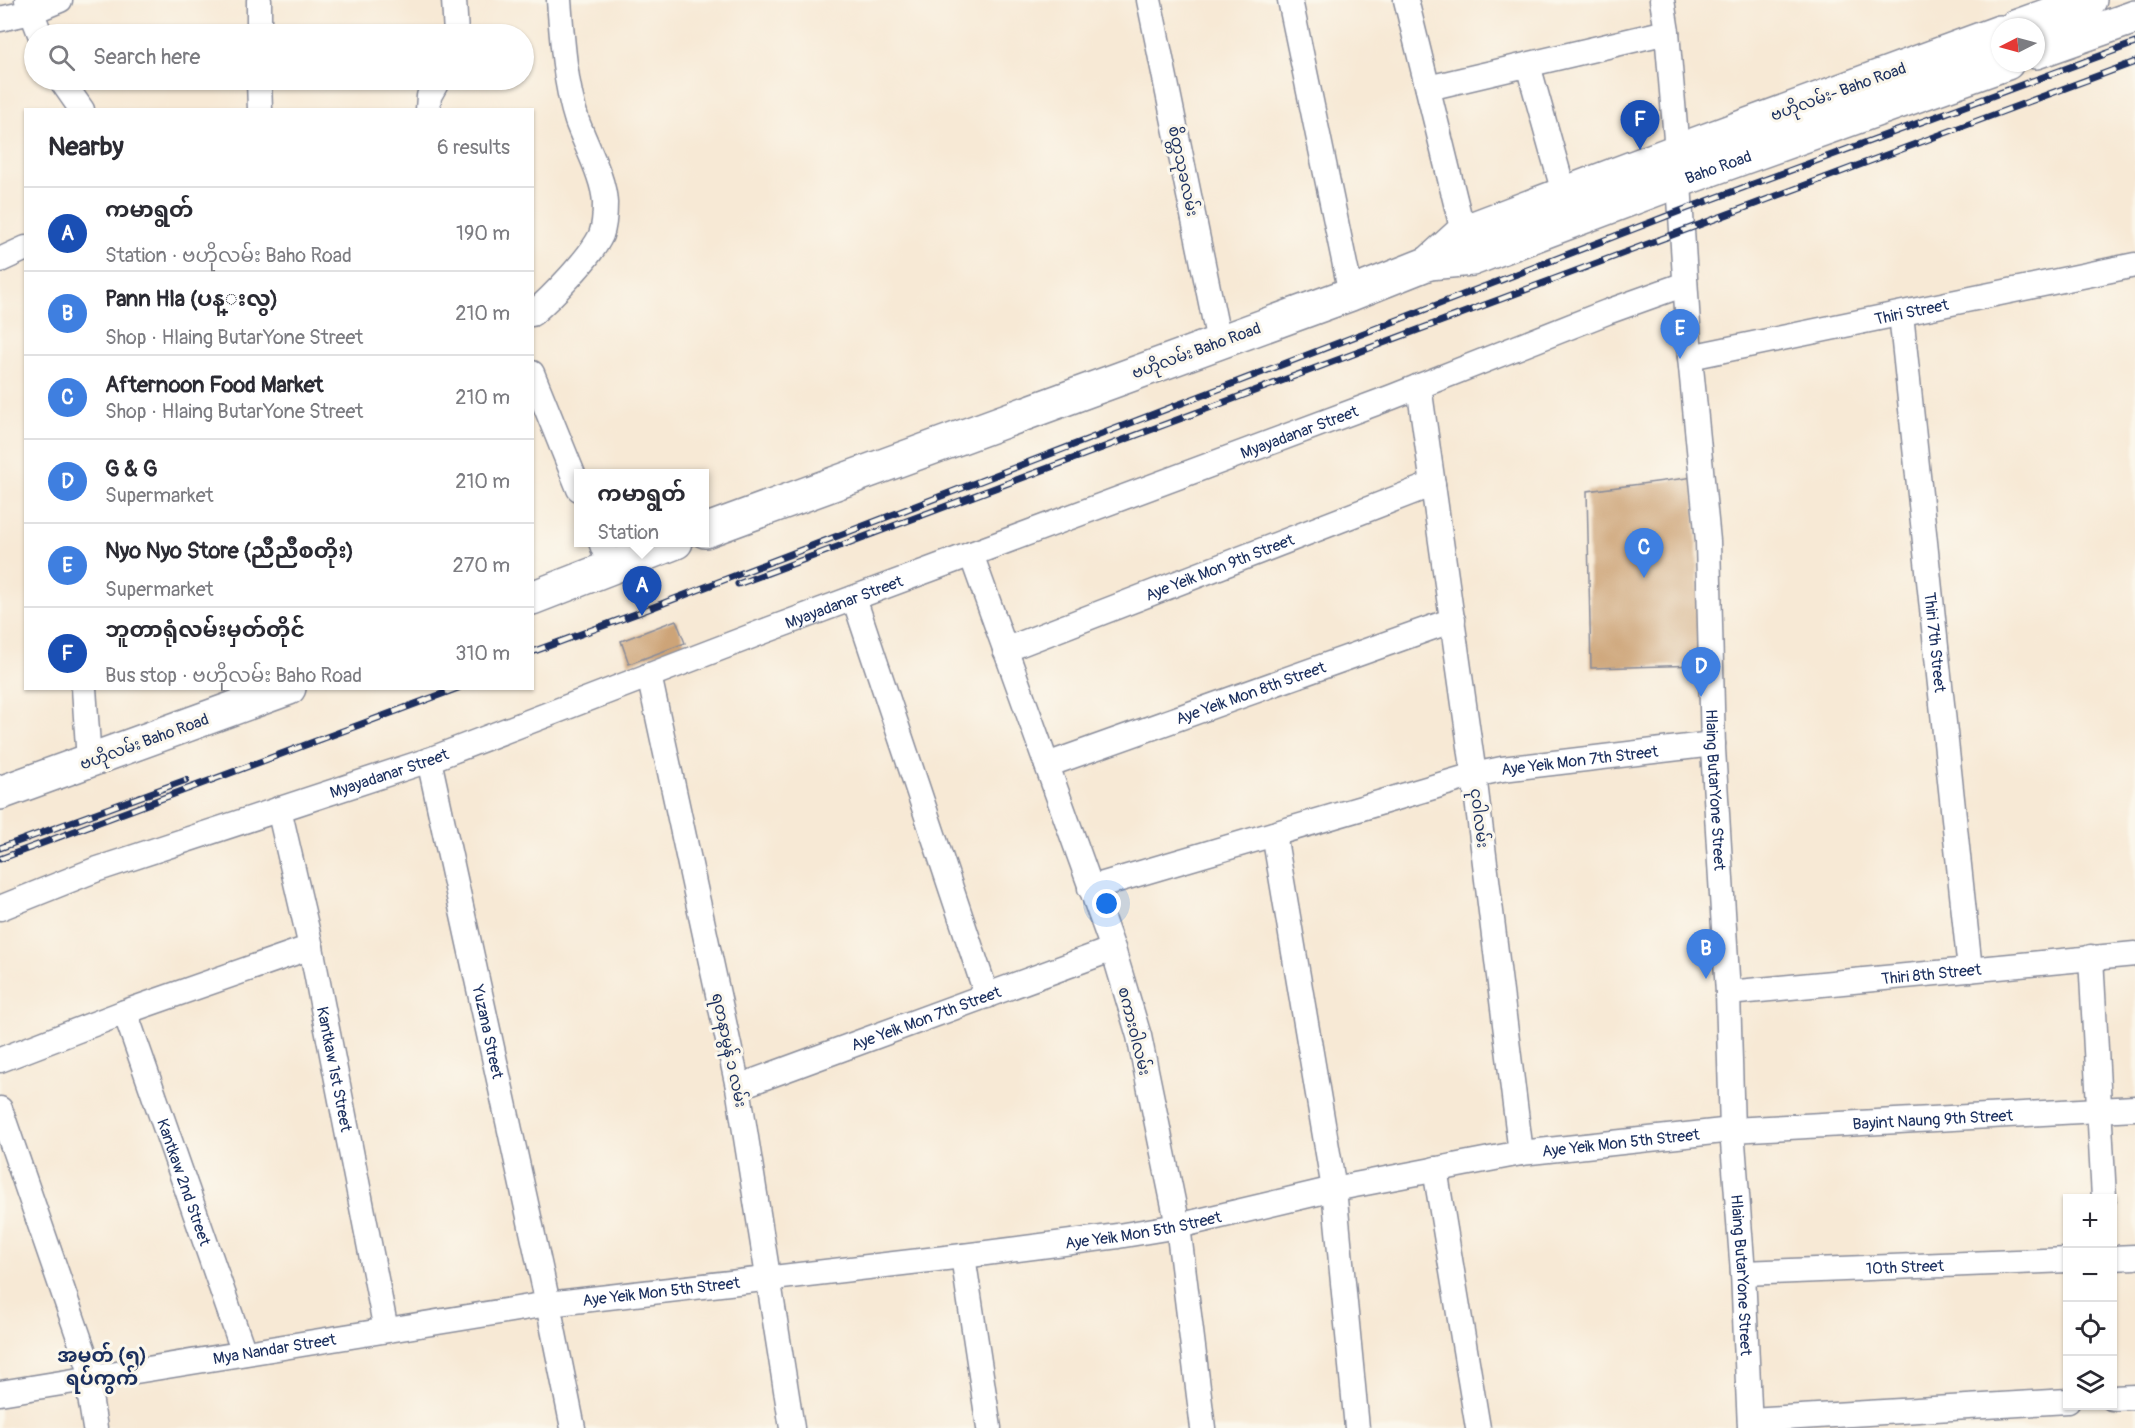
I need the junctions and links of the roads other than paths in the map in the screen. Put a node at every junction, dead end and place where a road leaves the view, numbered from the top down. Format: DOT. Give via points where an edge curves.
graph roads {
  1 [pos="60,0"];
  2 [pos="259,0"];
  3 [pos="454,0"];
  4 [pos="559,0"];
  5 [pos="1149,0"];
  6 [pos="1290,0"];
  7 [pos="1406,0"];
  8 [pos="1662,0"];
  9 [pos="2090,0"];
  10 [pos="29,6"];
  11 [pos="2135,17"];
  12 [pos="2040,18"];
  13 [pos="0,19"];
  14 [pos="36,24"];
  15 [pos="259,24"];
  16 [pos="455,24"];
  17 [pos="1667,32"];
  18 [pos="1991,36"];
  19 [pos="2045,49"];
  20 [pos="1528,65"];
  21 [pos="1991,68"];
  22 [pos="1428,88"];
  23 [pos="68,90"];
  24 [pos="260,90"];
  25 [pos="432,90"];
  26 [pos="81,108"];
  27 [pos="260,108"];
  28 [pos="428,108"];
  29 [pos="1678,166"];
  30 [pos="1564,193"];
  31 [pos="1463,232"];
  32 [pos="24,249"];
  33 [pos="0,260"];
  34 [pos="1429,263"];
  35 [pos="2135,265"];
  36 [pos="1685,284"];
  37 [pos="1351,294"];
  38 [pos="534,312"];
  39 [pos="1901,314"];
  40 [pos="1218,342"];
  41 [pos="1690,357"];
  42 [pos="534,378"];
  43 [pos="1419,386"];
  44 [pos="574,477"];
  45 [pos="1432,483"];
  46 [pos="709,530"];
  47 [pos="654,547"];
  48 [pos="971,554"];
  49 [pos="606,556"];
  50 [pos="534,597"];
  51 [pos="854,598"];
  52 [pos="1453,620"];
  53 [pos="1005,650"];
  54 [pos="649,675"];
  55 [pos="84,690"];
  56 [pos="283,690"];
  57 [pos="1713,744"];
  58 [pos="429,760"];
  59 [pos="89,761"];
  60 [pos="1047,765"];
  61 [pos="1474,775"];
  62 [pos="0,793"];
  63 [pos="279,809"];
  64 [pos="1274,834"];
  65 [pos="1090,888"];
  66 [pos="0,908"];
  67 [pos="311,947"];
  68 [pos="1113,950"];
  69 [pos="2135,954"];
  70 [pos="2091,957"];
  71 [pos="1970,970"];
  72 [pos="1728,993"];
  73 [pos="987,996"];
  74 [pos="125,1012"];
  75 [pos="0,1060"];
  76 [pos="738,1087"];
  77 [pos="2135,1108"];
  78 [pos="0,1109"];
  79 [pos="2100,1110"];
  80 [pos="1732,1130"];
  81 [pos="1521,1153"];
  82 [pos="1435,1169"];
  83 [pos="1334,1189"];
  84 [pos="2104,1194"];
  85 [pos="1178,1226"];
  86 [pos="963,1256"];
  87 [pos="2135,1257"];
  88 [pos="2117,1258"];
  89 [pos="2063,1260"];
  90 [pos="1743,1273"];
  91 [pos="769,1279"];
  92 [pos="548,1304"];
  93 [pos="386,1330"];
  94 [pos="244,1353"];
  95 [pos="90,1378"];
  96 [pos="0,1393"];
  97 [pos="2135,1397"];
  98 [pos="2117,1398"];
  99 [pos="2063,1402"];
  100 [pos="1958,1418"];
  101 [pos="1750,1424"];
  102 [pos="95,1428"];
  103 [pos="573,1428"];
  104 [pos="792,1428"];
  105 [pos="989,1428"];
  106 [pos="1203,1428"];
  107 [pos="1358,1428"];
  108 [pos="1478,1428"];
  1 -- 10 [label="street"];
  2 -- 15 [label="street"];
  3 -- 16 [label="street"];
  4 -- 38 [label="street" via="562,50 577,120 605,202 602,234 547,302"];
  5 -- 40 [label="street, စိတ္တသုခလမ်း"];
  6 -- 37 [label="street"];
  7 -- 22 [label="street"];
  8 -- 17 [label="street, Hlaing ButarYone Street"];
  9 -- 12 [label="main road"];
  10 -- 13 [label="street"];
  10 -- 14 [label="street"];
  11 -- 19 [label="main road"];
  17 -- 20 [label="street"];
  17 -- 29 [label="street, Hlaing ButarYone Street"];
  18 -- 29 [label="main road, ဗဟိုလမ်း- Baho Road"];
  20 -- 22 [label="street"];
  20 -- 30 [label="street"];
  21 -- 29 [label="main road, Baho Road"];
  22 -- 31 [label="street"];
  23 -- 26 [label="street"];
  24 -- 27 [label="street"];
  25 -- 28 [label="street"];
  29 -- 30 [label="main road, ဗဟိုလမ်း Baho Road"];
  29 -- 34 [label="main road, Baho Road" via="1472,259"];
  29 -- 36 [label="street, Hlaing ButarYone Street"];
  30 -- 31 [label="main road, ဗဟိုလမ်း Baho Road"];
  31 -- 34 [label="main road, ဗဟိုလမ်း Baho Road"];
  32 -- 33 [label="street"];
  34 -- 37 [label="main road, ဗဟိုလမ်း Baho Road"];
  35 -- 39 [label="street, Thiri Street"];
  36 -- 41 [label="street, Hlaing ButarYone Street"];
  36 -- 43 [label="street, Myayadanar Street"];
  37 -- 40 [label="main road, ဗဟိုလမ်း Baho Road"];
  39 -- 41 [label="street, Thiri Street"];
  39 -- 71 [label="street, Thiri 7th Street"];
  40 -- 46 [label="main road, ဗဟိုလမ်း Baho Road"];
  41 -- 57 [label="street, Hlaing ButarYone Street" via="1708,541"];
  42 -- 44 [label="street"];
  43 -- 45 [label="street, ငုဝါလမ်း"];
  43 -- 48 [label="street, Myayadanar Street"];
  45 -- 52 [label="street, ငုဝါလမ်း"];
  45 -- 53 [label="street, Aye Yeik Mon 9th Street"];
  47 -- 49 [label="main road"];
  48 -- 51 [label="street, Myayadanar Street"];
  48 -- 53 [label="street, စကား၀ါလမ်း"];
  49 -- 50 [label="main road"];
  51 -- 54 [label="street, Myayadanar Street"];
  51 -- 73 [label="street"];
  52 -- 60 [label="street, Aye Yeik Mon 8th Street"];
  52 -- 61 [label="street, ငုဝါလမ်း"];
  53 -- 60 [label="street, စကား၀ါလမ်း"];
  54 -- 58 [label="street, Myayadanar Street"];
  54 -- 76 [label="street, ရတနာမွန် ၁ လမ်း"];
  55 -- 59 [label="street"];
  56 -- 59 [label="main road, ဗဟိုလမ်း Baho Road"];
  57 -- 61 [label="street, Aye Yeik Mon 7th Street"];
  57 -- 72 [label="street, Hlaing ButarYone Street"];
  58 -- 63 [label="street, Myayadanar Street"];
  58 -- 92 [label="street, Yuzana Street"];
  59 -- 62 [label="main road, ဗဟိုလမ်း Baho Road"];
  60 -- 65 [label="street, စကား၀ါလမ်း"];
  61 -- 64 [label="street, Aye Yeik Mon 7th Street"];
  61 -- 81 [label="street, ငုဝါလမ်း"];
  63 -- 66 [label="street, Myayadanar Street" via="95,870"];
  63 -- 67 [label="street, Kantkaw 1st Street"];
  64 -- 65 [label="street, Aye Yeik Mon 7th Street"];
  64 -- 83 [label="street"];
  65 -- 68 [label="street, စကား၀ါလမ်း"];
  67 -- 74 [label="street"];
  67 -- 93 [label="street, Kantkaw 1st Street"];
  68 -- 73 [label="street, Aye Yeik Mon 7th Street"];
  68 -- 85 [label="street, စကား၀ါလမ်း" via="1138,1036"];
  69 -- 70 [label="street, Thiri 8th Street"];
  70 -- 71 [label="street, Thiri 8th Street"];
  70 -- 79 [label="street"];
  71 -- 72 [label="street, Thiri 8th Street"];
  72 -- 80 [label="street, Hlaing ButarYone Street"];
  73 -- 76 [label="street, Aye Yeik Mon 7th Street"];
  74 -- 75 [label="street"];
  74 -- 94 [label="street, Kantkaw 2nd Street"];
  76 -- 91 [label="street, ရတနာမွန် ၁ လမ်း"];
  77 -- 79 [label="street, Bayint Naung 9th Street"];
  78 -- 95 [label="street"];
  79 -- 80 [label="street, Bayint Naung 9th Street"];
  79 -- 84 [label="street"];
  80 -- 81 [label="street, Aye Yeik Mon 5th Street"];
  80 -- 90 [label="street, Hlaing ButarYone Street"];
  81 -- 82 [label="street, Aye Yeik Mon 5th Street"];
  82 -- 83 [label="street, Aye Yeik Mon 5th Street"];
  82 -- 108 [label="street"];
  83 -- 85 [label="street, Aye Yeik Mon 5th Street"];
  83 -- 107 [label="street"];
  85 -- 86 [label="street, Aye Yeik Mon 5th Street"];
  85 -- 106 [label="street, စကား၀ါလမ်း"];
  86 -- 91 [label="street, Aye Yeik Mon 5th Street"];
  86 -- 105 [label="street"];
  87 -- 88 [label="street"];
  89 -- 90 [label="street, 10th Street"];
  90 -- 101 [label="street, Hlaing ButarYone Street"];
  91 -- 92 [label="street, Aye Yeik Mon 5th Street"];
  91 -- 104 [label="street, ရတနာမွန် ၁ လမ်း"];
  92 -- 93 [label="street, Mya Nandar Street"];
  92 -- 103 [label="street, Yuzana Street"];
  93 -- 94 [label="street, Mya Nandar Street"];
  94 -- 95 [label="street, Mya Nandar Street"];
  95 -- 96 [label="street, Mya Nandar Street"];
  95 -- 102 [label="street"];
  97 -- 98 [label="street"];
  99 -- 100 [label="street"];
  100 -- 101 [label="street"];
}
